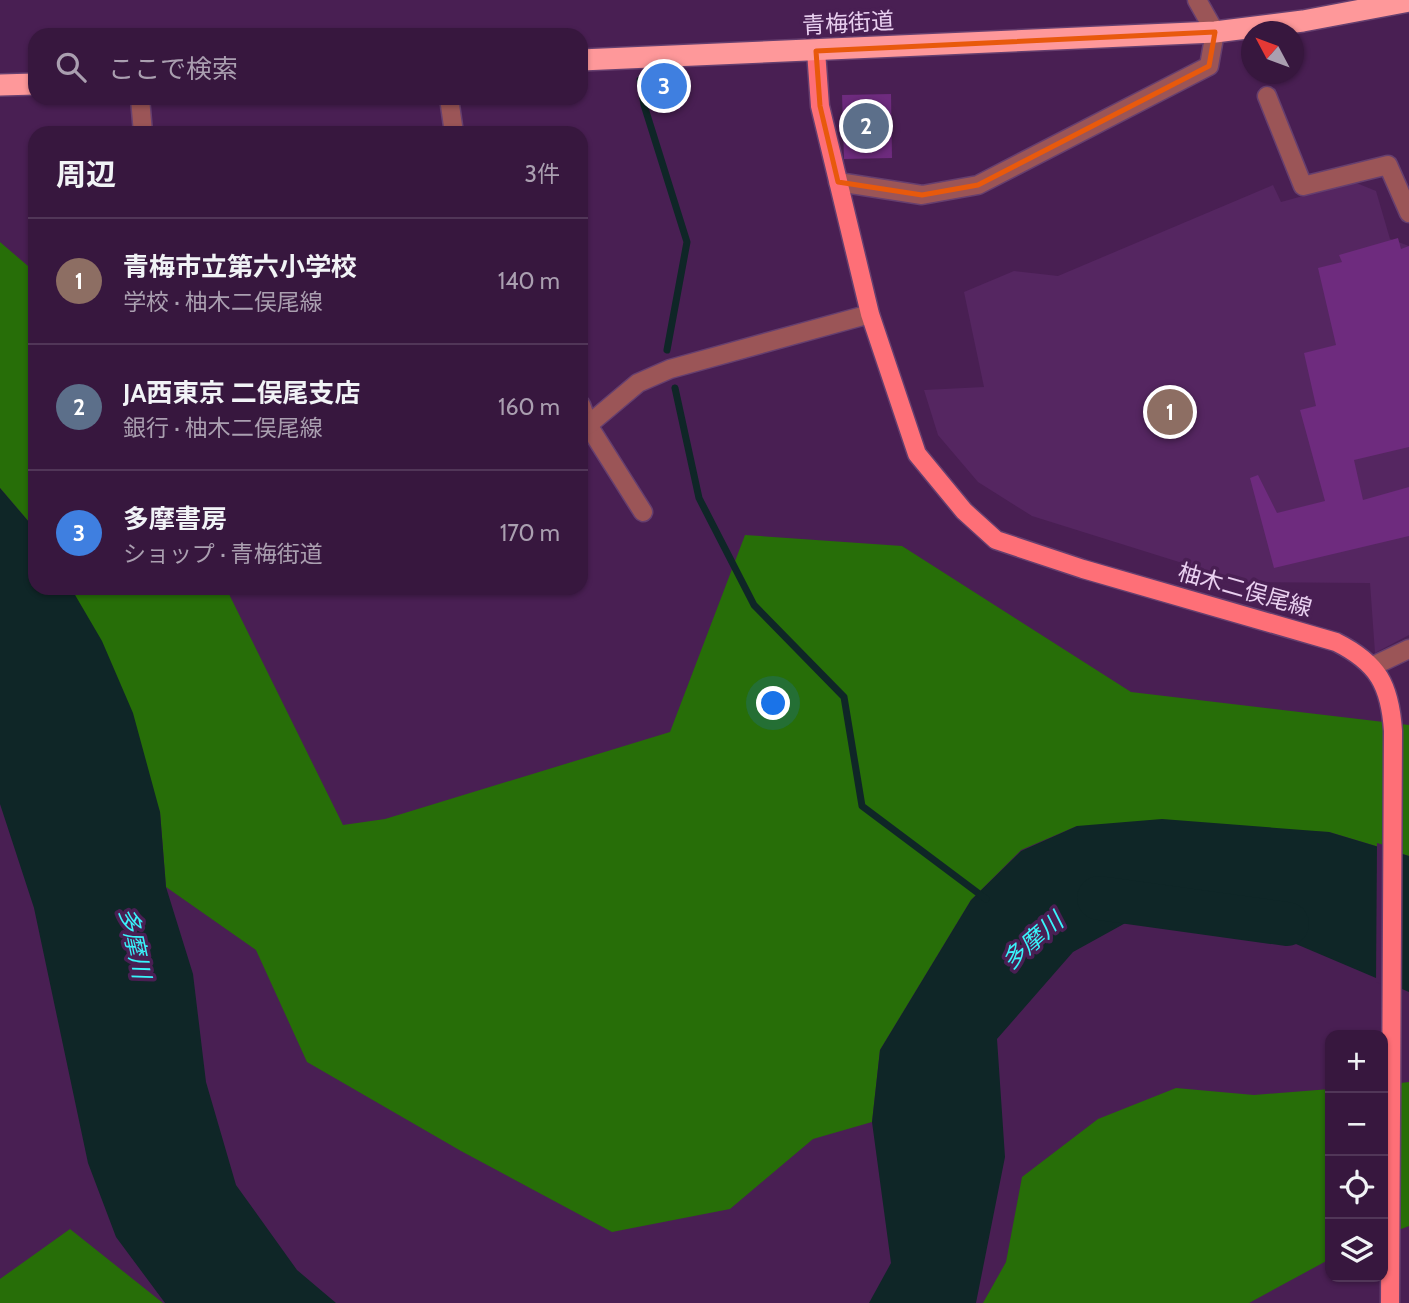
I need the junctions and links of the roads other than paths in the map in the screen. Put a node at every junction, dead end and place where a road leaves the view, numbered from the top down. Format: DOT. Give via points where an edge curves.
graph roads {
  1 [pos="1197,0"];
  2 [pos="1409,1"];
  3 [pos="1214,32"];
  4 [pos="816,51"];
  5 [pos="588,60"];
  6 [pos="28,84"];
  7 [pos="0,86"];
  8 [pos="1267,96"];
  9 [pos="141,105"];
  10 [pos="450,105"];
  11 [pos="142,126"];
  12 [pos="453,126"];
  13 [pos="838,182"];
  14 [pos="1409,213"];
  15 [pos="870,314"];
  16 [pos="588,423"];
  17 [pos="588,432"];
  18 [pos="643,512"];
  19 [pos="1409,649"];
  20 [pos="1409,659"];
  21 [pos="1373,666"];
  22 [pos="1390,1303"];
  1 -- 3 [label="street"];
  2 -- 3 [label="highway, 青梅街道"];
  3 -- 4 [label="highway, 青梅街道"];
  3 -- 13 [label="street" via="1209,66 978,185 922,195"];
  4 -- 5 [label="highway, 青梅街道"];
  4 -- 13 [label="main road, 柚木二俣尾線" via="820,106"];
  6 -- 7 [label="highway"];
  8 -- 14 [label="street" via="1303,186 1388,165"];
  9 -- 11 [label="street"];
  10 -- 12 [label="street"];
  13 -- 15 [label="main road, 柚木二俣尾線"];
  15 -- 16 [label="street" via="670,369 638,383"];
  15 -- 21 [label="main road, 柚木二俣尾線" via="917,454 964,511 996,540 1312,634 1351,650"];
  17 -- 18 [label="street"];
  19 -- 21 [label="street"];
  20 -- 21 [label="street"];
  21 -- 22 [label="main road" via="1386,691 1393,731"];
}
